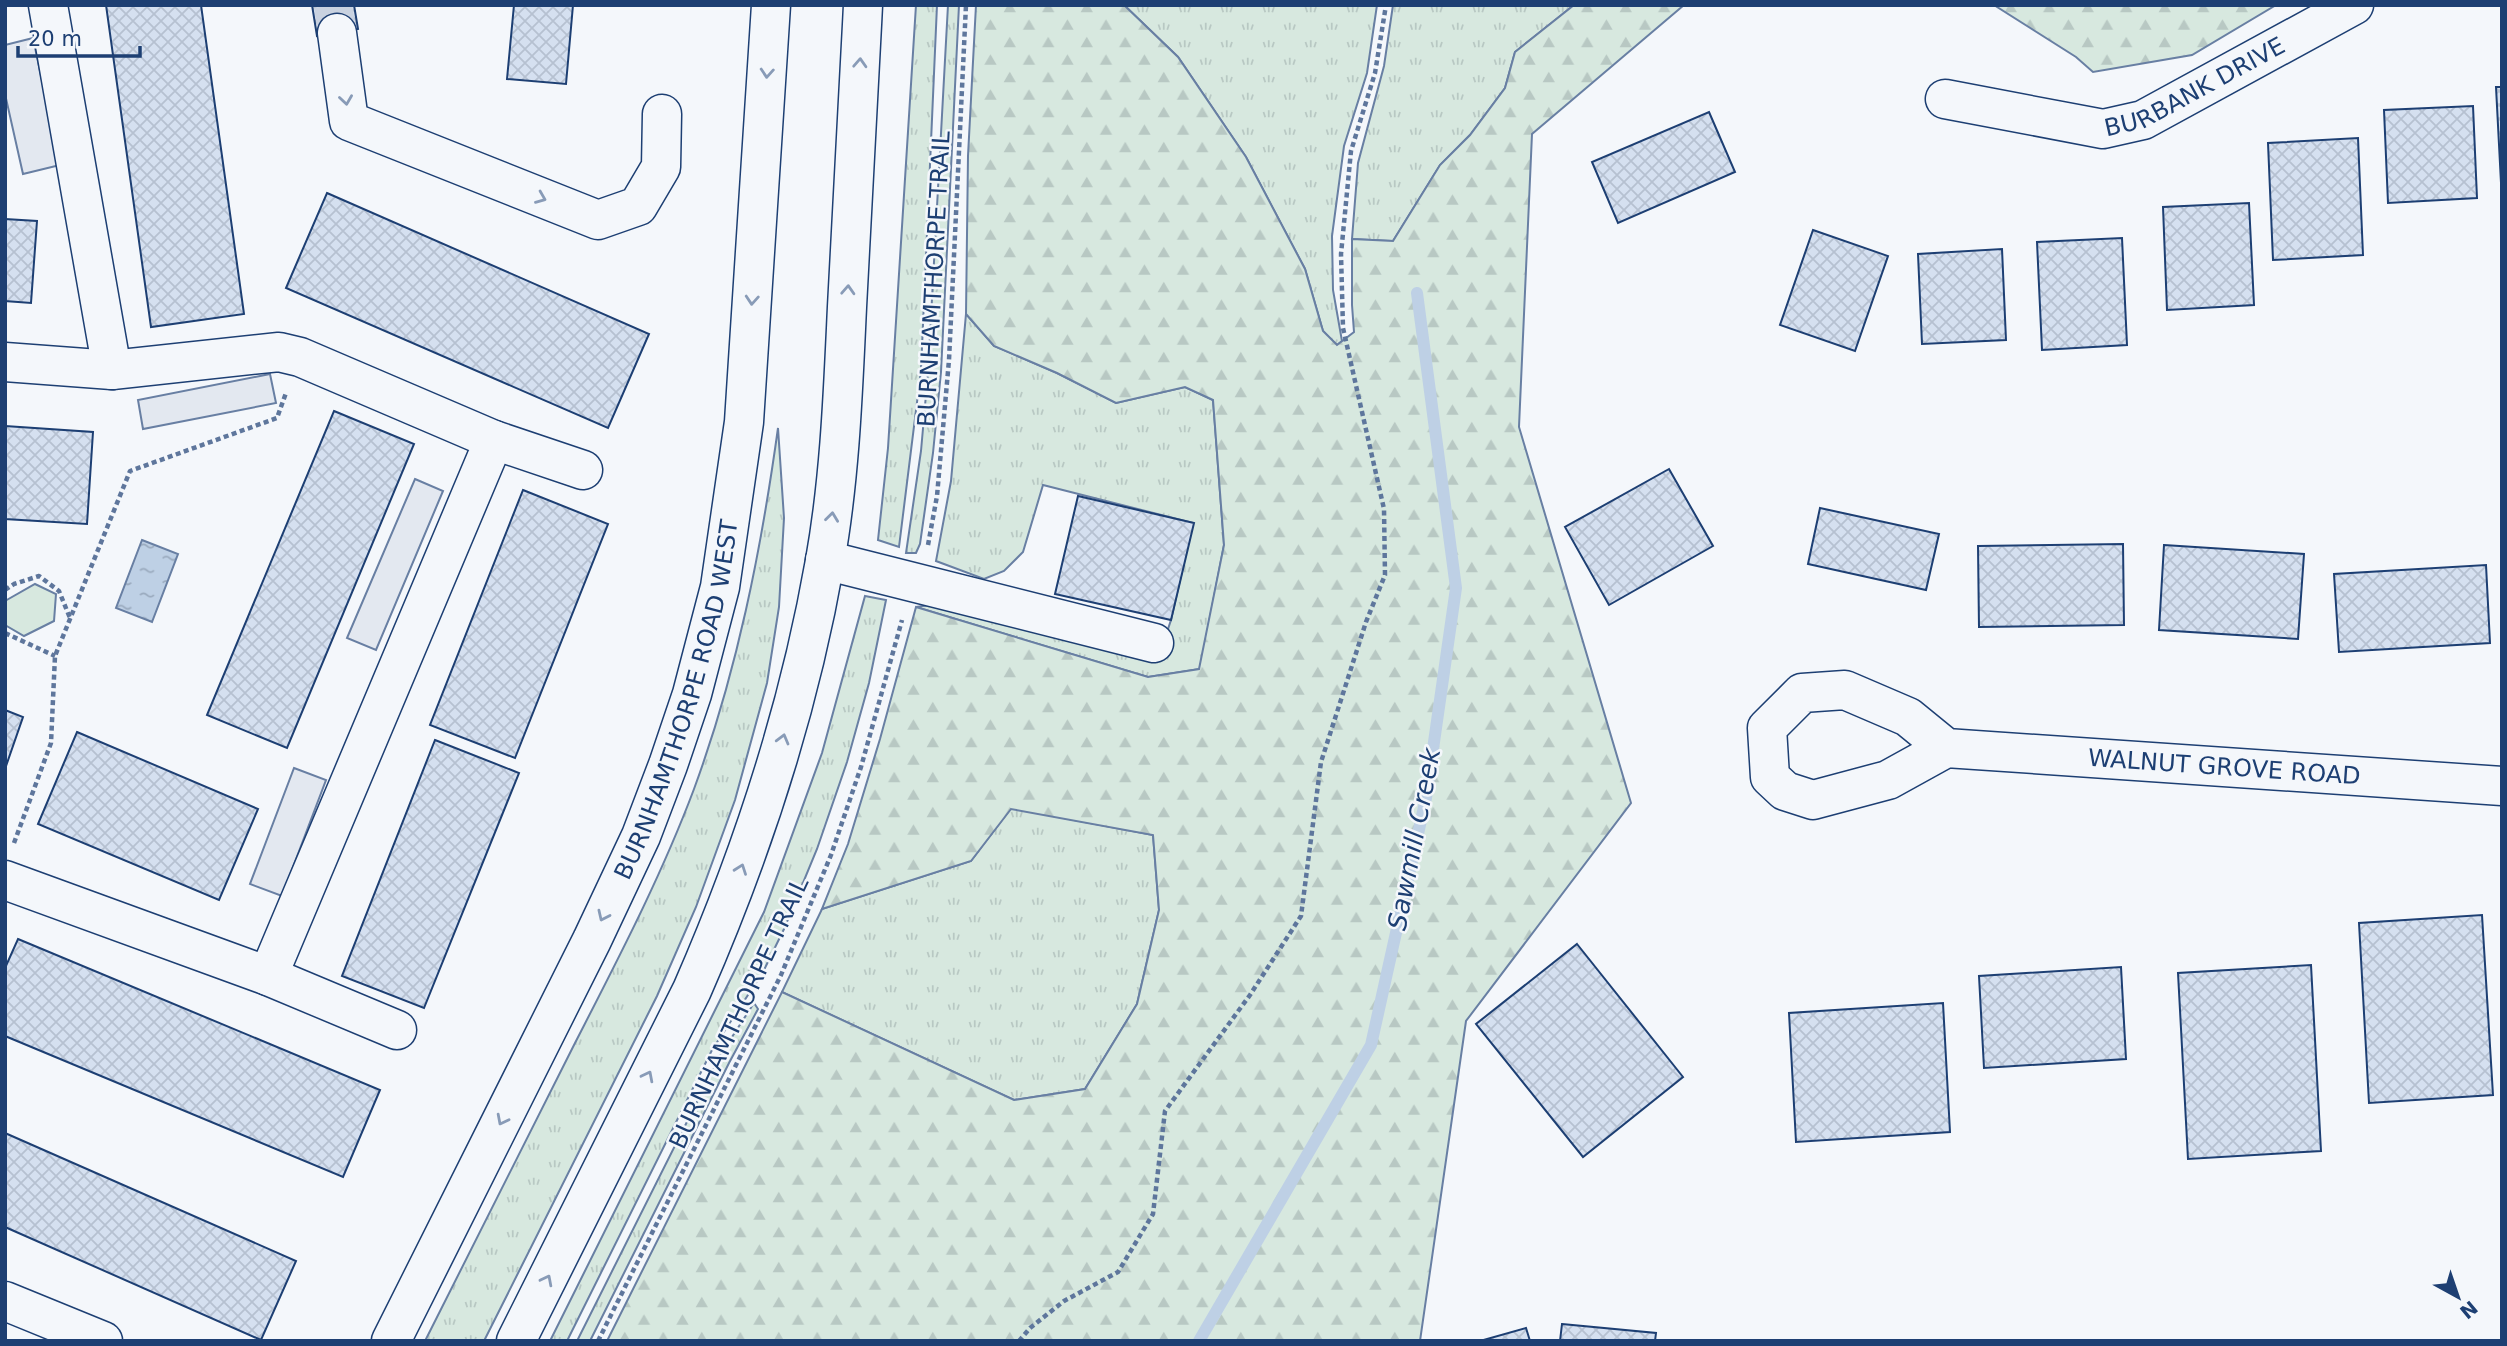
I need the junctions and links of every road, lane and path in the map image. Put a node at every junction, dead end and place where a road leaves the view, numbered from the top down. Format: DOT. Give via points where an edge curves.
graph roads {
  1 [pos="48,5"];
  2 [pos="771,5"];
  3 [pos="863,5"];
  4 [pos="966,5"];
  5 [pos="1386,5"];
  6 [pos="2354,5"];
  7 [pos="337,33"];
  8 [pos="1945,99"];
  9 [pos="662,114"];
  10 [pos="300,357"];
  11 [pos="5,362"];
  12 [pos="112,370"];
  13 [pos="494,440"];
  14 [pos="583,470"];
  15 [pos="926,554"];
  16 [pos="825,560"];
  17 [pos="5,590"];
  18 [pos="906,608"];
  19 [pos="70,619"];
  20 [pos="5,633"];
  21 [pos="1154,643"];
  22 [pos="55,656"];
  23 [pos="1946,748"];
  24 [pos="2502,786"];
  25 [pos="8,867"];
  26 [pos="268,976"];
  27 [pos="397,1030"];
  28 [pos="5,1301"];
  29 [pos="103,1341"];
  30 [pos="391,1341"];
  31 [pos="516,1341"];
  32 [pos="598,1341"];
  33 [pos="1019,1341"];
  1 -- 12 [label="main road"];
  2 -- 30 [label="main road, BURNHAMTHORPE ROAD WEST, one-way" via="744,422 720,587 692,694 641,836"];
  16 -- 3 [label="main road, one-way" via="841,436"];
  4 -- 15 [label="path, BURNHAMTHORPE TRAIL" via="949,360"];
  5 -- 33 [label="path" via="1375,73 1351,151 1340,254 1343,328 1384,509 1385,575 1321,762 1301,916 1165,1111 1153,1214 1118,1272 1064,1301"];
  6 -- 8 [label="main road, BURBANK DRIVE" via="2143,120 2103,129"];
  7 -- 9 [label="main road, one-way" via="349,121 598,220 638,206 661,167"];
  10 -- 12 [label="main road" via="257,353"];
  10 -- 13 [label="main road"];
  10 -- 19 [label="path" via="277,418 130,471"];
  11 -- 12 [label="main road"];
  13 -- 14 [label="main road"];
  13 -- 26 [label="main road"];
  16 -- 21 [label="main road"];
  31 -- 16 [label="main road, one-way" via="716,934 764,805 802,667"];
  17 -- 19 [label="path" via="39,576 59,591"];
  18 -- 32 [label="path, BURNHAMTHORPE TRAIL" via="857,779 781,975"];
  19 -- 22 [label="path"];
  20 -- 22 [label="path"];
  22 -- 25 [label="path" via="51,743"];
  23 -- 24 [label="main road, WALNUT GROVE ROAD"];
  25 -- 26 [label="main road"];
  26 -- 27 [label="main road"];
  28 -- 29 [label="main road"];
}
